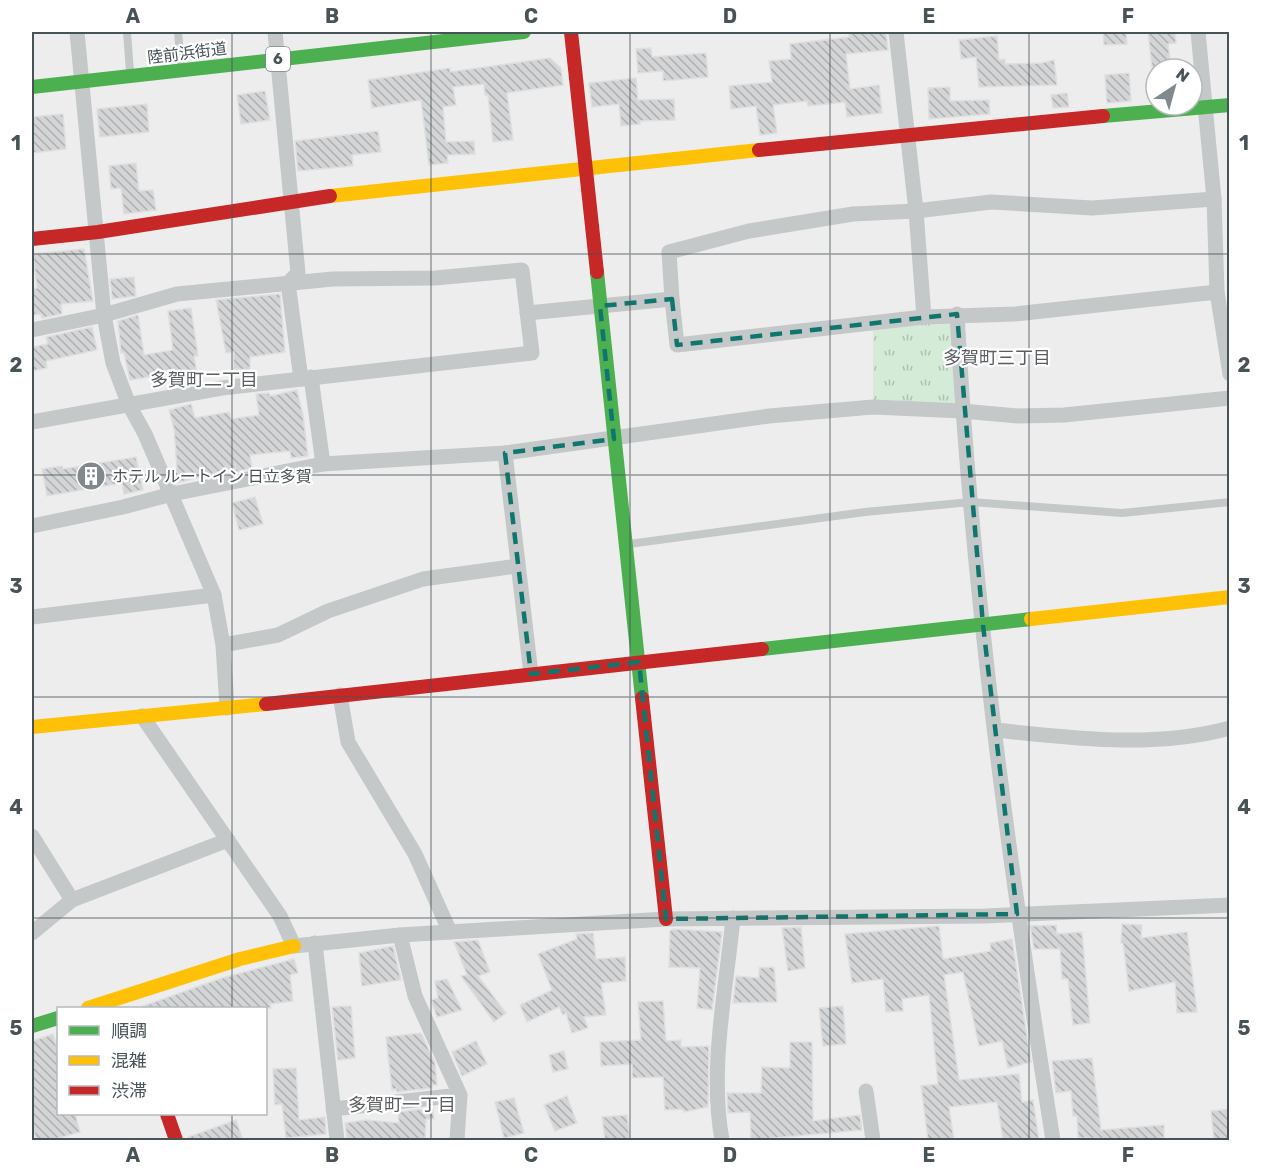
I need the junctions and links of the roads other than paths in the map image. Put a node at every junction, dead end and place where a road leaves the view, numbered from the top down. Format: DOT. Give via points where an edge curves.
graph roads {
  1 [pos="77,32"];
  2 [pos="127,32"];
  3 [pos="178,32"];
  4 [pos="275,32"];
  5 [pos="524,32"];
  6 [pos="571,32"];
  7 [pos="896,32"];
  8 [pos="1198,32"];
  9 [pos="279,59"];
  10 [pos="181,70"];
  11 [pos="130,76"];
  12 [pos="83,82"];
  13 [pos="32,87"];
  14 [pos="1230,105"];
  15 [pos="1206,108"];
  16 [pos="907,134"];
  17 [pos="588,170"];
  18 [pos="1215,199"];
  19 [pos="293,200"];
  20 [pos="916,211"];
  21 [pos="98,232"];
  22 [pos="32,239"];
  23 [pos="288,283"];
  24 [pos="1217,292"];
  25 [pos="672,299"];
  26 [pos="600,306"];
  27 [pos="527,313"];
  28 [pos="104,315"];
  29 [pos="957,315"];
  30 [pos="924,317"];
  31 [pos="32,330"];
  32 [pos="1230,374"];
  33 [pos="306,378"];
  34 [pos="1230,398"];
  35 [pos="129,405"];
  36 [pos="962,411"];
  37 [pos="32,422"];
  38 [pos="614,439"];
  39 [pos="504,453"];
  40 [pos="323,464"];
  41 [pos="172,494"];
  42 [pos="971,502"];
  43 [pos="1230,502"];
  44 [pos="32,526"];
  45 [pos="626,544"];
  46 [pos="517,566"];
  47 [pos="214,595"];
  48 [pos="1230,597"];
  49 [pos="32,617"];
  50 [pos="983,625"];
  51 [pos="223,645"];
  52 [pos="639,662"];
  53 [pos="531,674"];
  54 [pos="340,695"];
  55 [pos="227,708"];
  56 [pos="142,716"];
  57 [pos="32,727"];
  58 [pos="1230,728"];
  59 [pos="995,730"];
  60 [pos="32,837"];
  61 [pos="228,840"];
  62 [pos="72,900"];
  63 [pos="1230,905"];
  64 [pos="1017,914"];
  65 [pos="733,918"];
  66 [pos="666,919"];
  67 [pos="450,932"];
  68 [pos="32,933"];
  69 [pos="400,935"];
  70 [pos="315,943"];
  71 [pos="294,945"];
  72 [pos="128,1002"];
  73 [pos="95,1007"];
  74 [pos="57,1018"];
  75 [pos="32,1026"];
  76 [pos="866,1091"];
  77 [pos="460,1095"];
  78 [pos="333,1109"];
  79 [pos="168,1115"];
  80 [pos="176,1140"];
  81 [pos="337,1140"];
  82 [pos="457,1140"];
  83 [pos="722,1140"];
  84 [pos="873,1140"];
  85 [pos="1053,1140"];
  1 -- 12 [label="street"];
  2 -- 11 [label="lane"];
  3 -- 10 [label="lane"];
  4 -- 9 [label="street"];
  5 -- 9 [label="main road, 陸前浜街道 / 6"];
  6 -- 17 [label="main road"];
  7 -- 16 [label="street"];
  8 -- 15 [label="street"];
  9 -- 10 [label="main road, 陸前浜街道 / 6"];
  9 -- 19 [label="street"];
  10 -- 11 [label="main road, 陸前浜街道 / 6"];
  11 -- 12 [label="main road, 陸前浜街道 / 6"];
  12 -- 13 [label="main road, 陸前浜街道 / 6"];
  12 -- 21 [label="street"];
  14 -- 15 [label="main road"];
  15 -- 16 [label="main road"];
  15 -- 18 [label="street"];
  16 -- 17 [label="main road"];
  16 -- 20 [label="street"];
  17 -- 19 [label="main road"];
  17 -- 26 [label="main road"];
  18 -- 20 [label="street" via="1092,208 991,202"];
  18 -- 24 [label="street"];
  19 -- 21 [label="main road"];
  19 -- 23 [label="street" via="298,273"];
  20 -- 25 [label="street" via="853,213 749,231 669,252"];
  20 -- 30 [label="street"];
  21 -- 22 [label="main road"];
  21 -- 28 [label="street"];
  23 -- 27 [label="street" via="435,278 522,270"];
  23 -- 28 [label="street" via="177,294"];
  23 -- 33 [label="street"];
  24 -- 29 [label="street" via="1015,314"];
  24 -- 32 [label="street"];
  25 -- 26 [label="street"];
  25 -- 30 [label="street" via="677,345"];
  26 -- 27 [label="street"];
  26 -- 38 [label="main road"];
  27 -- 33 [label="street" via="532,354"];
  28 -- 31 [label="street"];
  28 -- 35 [label="street" via="113,363"];
  29 -- 30 [label="street"];
  29 -- 36 [label="street"];
  33 -- 35 [label="street"];
  33 -- 40 [label="street"];
  34 -- 36 [label="street" via="1064,415"];
  35 -- 37 [label="street"];
  35 -- 41 [label="street"];
  36 -- 38 [label="street" via="873,407 769,416"];
  36 -- 42 [label="street"];
  38 -- 39 [label="street"];
  38 -- 45 [label="main road"];
  39 -- 40 [label="street"];
  39 -- 46 [label="street"];
  40 -- 41 [label="street"];
  41 -- 44 [label="street"];
  41 -- 47 [label="street"];
  42 -- 43 [label="lane" via="1122,513"];
  42 -- 45 [label="lane"];
  42 -- 50 [label="street"];
  45 -- 52 [label="main road"];
  46 -- 51 [label="street" via="423,579 328,611 278,635"];
  46 -- 53 [label="street"];
  47 -- 49 [label="street"];
  47 -- 51 [label="street"];
  48 -- 50 [label="main road"];
  50 -- 52 [label="main road"];
  50 -- 59 [label="street"];
  51 -- 55 [label="street"];
  52 -- 53 [label="main road"];
  52 -- 66 [label="main road"];
  53 -- 54 [label="main road"];
  54 -- 55 [label="main road"];
  54 -- 67 [label="street" via="348,742 415,854"];
  55 -- 56 [label="main road"];
  56 -- 57 [label="main road"];
  56 -- 61 [label="street"];
  58 -- 59 [label="street" via="1205,735 1152,740 1085,739"];
  59 -- 64 [label="street"];
  60 -- 62 [label="street"];
  61 -- 62 [label="street"];
  61 -- 71 [label="street" via="280,916"];
  62 -- 68 [label="street"];
  63 -- 64 [label="street"];
  64 -- 65 [label="street"];
  64 -- 85 [label="street"];
  65 -- 66 [label="street"];
  65 -- 83 [label="street" via="716,1071"];
  66 -- 67 [label="street"];
  67 -- 69 [label="street"];
  69 -- 70 [label="street"];
  69 -- 77 [label="street" via="415,996"];
  70 -- 71 [label="street"];
  70 -- 78 [label="street"];
  71 -- 72 [label="main road" via="240,959"];
  72 -- 73 [label="main road"];
  74 -- 75 [label="main road"];
  76 -- 84 [label="street"];
  77 -- 78 [label="street"];
  77 -- 82 [label="street"];
  78 -- 81 [label="street"];
  79 -- 80 [label="main road"];
}
